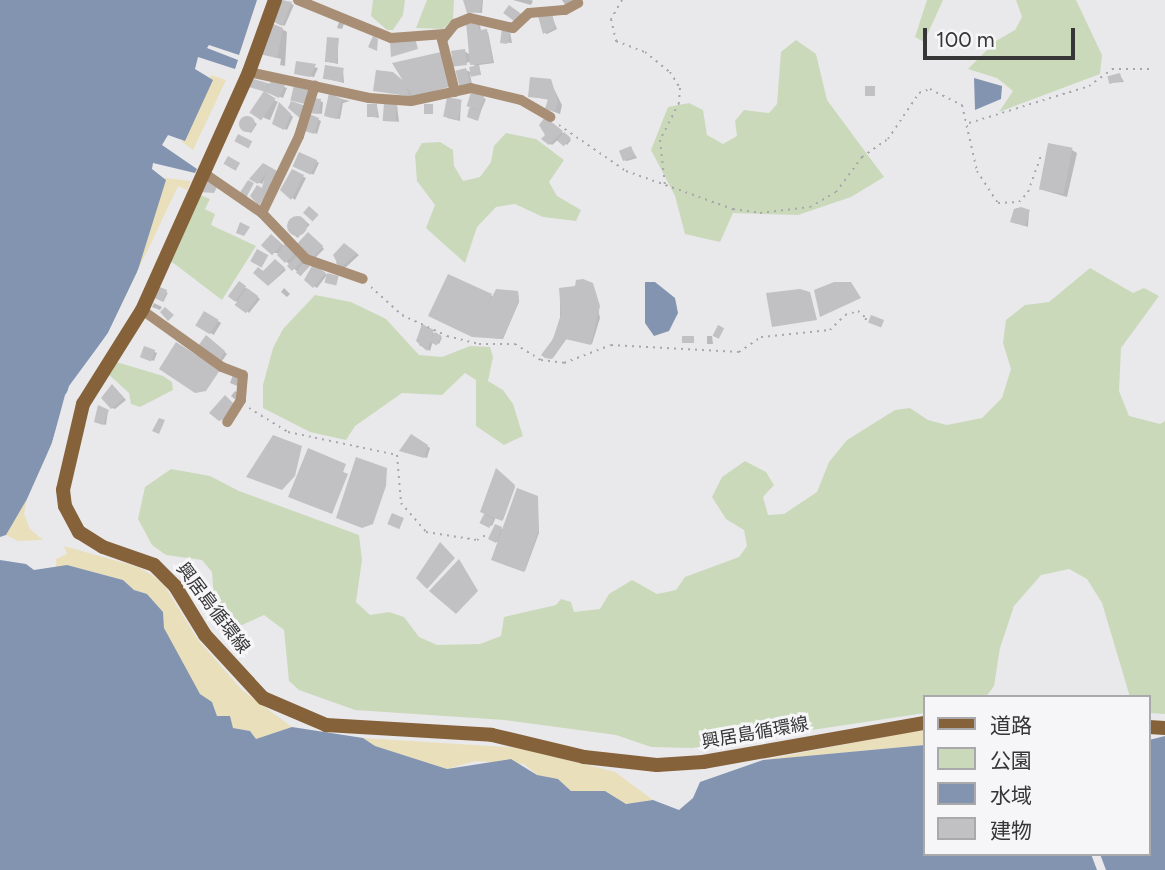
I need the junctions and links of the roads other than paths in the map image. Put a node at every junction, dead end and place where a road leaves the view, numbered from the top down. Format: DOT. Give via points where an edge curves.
graph roads {
  1 [pos="275,0"];
  2 [pos="300,0"];
  3 [pos="578,2"];
  4 [pos="445,34"];
  5 [pos="249,72"];
  6 [pos="315,85"];
  7 [pos="455,92"];
  8 [pos="550,117"];
  9 [pos="204,173"];
  10 [pos="262,213"];
  11 [pos="363,279"];
  12 [pos="142,310"];
  13 [pos="227,422"];
  14 [pos="923,723"];
  1 -- 5 [label="main road, 興居島循環線"];
  2 -- 4 [label="street" via="391,38"];
  3 -- 4 [label="street" via="565,10 529,13 513,28 482,19 461,20"];
  4 -- 7 [label="street" via="442,40"];
  5 -- 6 [label="street"];
  5 -- 9 [label="main road, 興居島循環線"];
  6 -- 7 [label="street" via="411,101"];
  6 -- 10 [label="street" via="299,136"];
  7 -- 8 [label="street" via="471,88 493,92 533,105"];
  9 -- 10 [label="street"];
  9 -- 12 [label="main road, 興居島循環線"];
  10 -- 11 [label="street" via="306,259"];
  12 -- 13 [label="street" via="222,367 243,375 241,400"];
  12 -- 14 [label="main road, 興居島循環線" via="83,404 63,490 65,506 79,532 163,572 225,659 279,707 326,725 504,736 584,757 657,765 703,762"];
}
